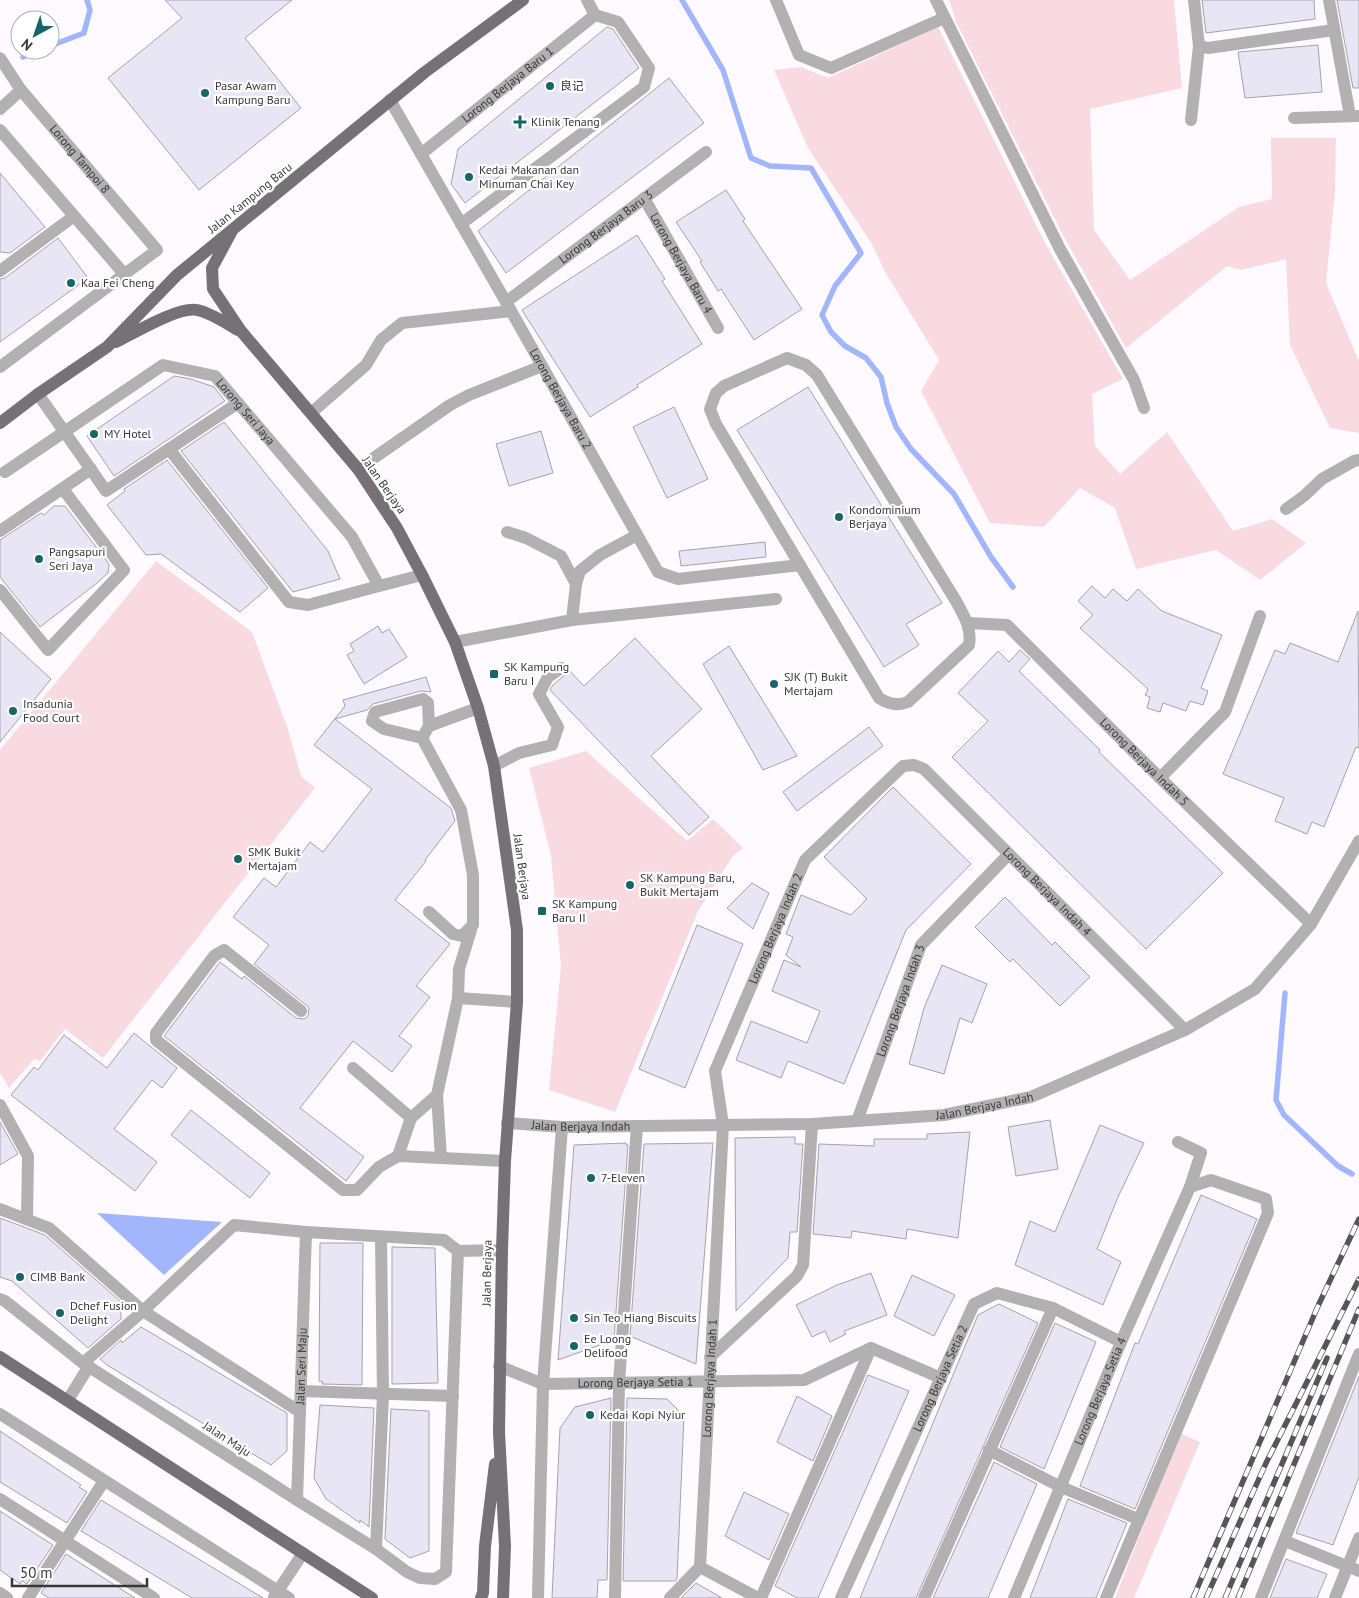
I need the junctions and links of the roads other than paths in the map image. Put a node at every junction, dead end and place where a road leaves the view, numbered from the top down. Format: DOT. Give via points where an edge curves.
graph roads {
  1 [pos="523,0"];
  2 [pos="587,0"];
  3 [pos="776,0"];
  4 [pos="936,0"];
  5 [pos="1194,0"];
  6 [pos="1329,0"];
  7 [pos="595,16"];
  8 [pos="944,18"];
  9 [pos="1334,30"];
  10 [pos="1199,46"];
  11 [pos="0,58"];
  12 [pos="21,90"];
  13 [pos="390,100"];
  14 [pos="0,109"];
  15 [pos="1355,116"];
  16 [pos="1294,118"];
  17 [pos="1191,120"];
  18 [pos="0,130"];
  19 [pos="706,152"];
  20 [pos="421,154"];
  21 [pos="644,198"];
  22 [pos="74,216"];
  23 [pos="461,224"];
  24 [pos="233,229"];
  25 [pos="0,271"];
  26 [pos="125,275"];
  27 [pos="509,307"];
  28 [pos="718,328"];
  29 [pos="241,332"];
  30 [pos="107,347"];
  31 [pos="542,366"];
  32 [pos="0,367"];
  33 [pos="38,394"];
  34 [pos="238,403"];
  35 [pos="1144,408"];
  36 [pos="311,412"];
  37 [pos="0,423"];
  38 [pos="65,432"];
  39 [pos="169,449"];
  40 [pos="1359,460"];
  41 [pos="91,469"];
  42 [pos="358,469"];
  43 [pos="4,472"];
  44 [pos="63,489"];
  45 [pos="1286,509"];
  46 [pos="0,532"];
  47 [pos="507,532"];
  48 [pos="637,535"];
  49 [pos="800,565"];
  50 [pos="422,575"];
  51 [pos="576,584"];
  52 [pos="379,586"];
  53 [pos="0,590"];
  54 [pos="776,599"];
  55 [pos="1260,616"];
  56 [pos="572,620"];
  57 [pos="968,623"];
  58 [pos="454,642"];
  59 [pos="561,668"];
  60 [pos="478,708"];
  61 [pos="429,726"];
  62 [pos="422,738"];
  63 [pos="494,766"];
  64 [pos="903,766"];
  65 [pos="1160,778"];
  66 [pos="1359,841"];
  67 [pos="1009,854"];
  68 [pos="429,912"];
  69 [pos="1311,924"];
  70 [pos="473,925"];
  71 [pos="458,998"];
  72 [pos="516,1002"];
  73 [pos="301,1011"];
  74 [pos="1185,1030"];
  75 [pos="353,1068"];
  76 [pos="437,1095"];
  77 [pos="0,1106"];
  78 [pos="411,1118"];
  79 [pos="857,1120"];
  80 [pos="507,1123"];
  81 [pos="812,1124"];
  82 [pos="723,1125"];
  83 [pos="562,1126"];
  84 [pos="637,1126"];
  85 [pos="1178,1142"];
  86 [pos="398,1156"];
  87 [pos="441,1158"];
  88 [pos="505,1161"];
  89 [pos="1190,1187"];
  90 [pos="0,1209"];
  91 [pos="27,1218"];
  92 [pos="306,1232"];
  93 [pos="380,1237"];
  94 [pos="502,1250"];
  95 [pos="458,1251"];
  96 [pos="0,1299"];
  97 [pos="1053,1308"];
  98 [pos="143,1311"];
  99 [pos="1121,1342"];
  100 [pos="871,1348"];
  101 [pos="1359,1354"];
  102 [pos="0,1357"];
  103 [pos="710,1357"];
  104 [pos="86,1364"];
  105 [pos="499,1366"];
  106 [pos="941,1378"];
  107 [pos="709,1382"];
  108 [pos="620,1383"];
  109 [pos="543,1384"];
  110 [pos="301,1391"];
  111 [pos="383,1395"];
  112 [pos="453,1396"];
  113 [pos="68,1400"];
  114 [pos="300,1412"];
  115 [pos="0,1414"];
  116 [pos="499,1432"];
  117 [pos="989,1450"];
  118 [pos="104,1481"];
  119 [pos="1060,1487"];
  120 [pos="0,1499"];
  121 [pos="297,1500"];
  122 [pos="1138,1519"];
  123 [pos="1359,1538"];
  124 [pos="65,1540"];
  125 [pos="1285,1541"];
  126 [pos="376,1549"];
  127 [pos="303,1553"];
  128 [pos="700,1567"];
  129 [pos="1354,1568"];
  130 [pos="0,1593"];
  131 [pos="280,1596"];
  132 [pos="8,1598"];
  133 [pos="28,1598"];
  134 [pos="154,1598"];
  135 [pos="372,1598"];
  136 [pos="481,1598"];
  137 [pos="503,1598"];
  138 [pos="538,1598"];
  139 [pos="615,1598"];
  140 [pos="670,1598"];
  141 [pos="759,1598"];
  142 [pos="841,1598"];
  143 [pos="924,1598"];
  144 [pos="1014,1598"];
  145 [pos="1106,1598"];
  146 [pos="1261,1598"];
  147 [pos="1335,1598"];
  1 -- 13 [label="main road, Jalan Kampung Baru"];
  2 -- 7 [label="street"];
  3 -- 8 [label="street" via="799,56 831,68"];
  4 -- 8 [label="street"];
  5 -- 10 [label="street"];
  6 -- 9 [label="street"];
  7 -- 20 [label="street, Lorong Berjaya Baru 1"];
  7 -- 23 [label="street" via="618,22 649,68 644,87"];
  8 -- 35 [label="street" via="1060,249 1134,380"];
  9 -- 10 [label="street" via="1208,48"];
  9 -- 15 [label="street"];
  10 -- 17 [label="street"];
  11 -- 12 [label="street, Lorong Tampoi 8"];
  12 -- 14 [label="street"];
  12 -- 26 [label="street, Lorong Tampoi 8" via="157,250"];
  13 -- 20 [label="street, Lorong Berjaya Baru 2"];
  13 -- 24 [label="main road, Jalan Kampung Baru"];
  15 -- 16 [label="street"];
  18 -- 22 [label="street"];
  19 -- 21 [label="street, Lorong Berjaya Baru 3"];
  20 -- 23 [label="street, Lorong Berjaya Baru 2"];
  21 -- 27 [label="street, Lorong Berjaya Baru 3"];
  21 -- 28 [label="street, Lorong Berjaya Baru 4"];
  22 -- 25 [label="street"];
  22 -- 26 [label="street"];
  23 -- 27 [label="street, Lorong Berjaya Baru 2"];
  24 -- 29 [label="main road, Jalan Berjaya" via="212,268 212,289"];
  24 -- 30 [label="main road, Jalan Kampung Baru" via="178,275"];
  26 -- 32 [label="street"];
  27 -- 31 [label="street, Lorong Berjaya Baru 2"];
  27 -- 36 [label="street" via="402,323 381,340 366,365"];
  29 -- 30 [label="main road" via="196,309 178,311"];
  29 -- 36 [label="main road, Jalan Berjaya"];
  30 -- 33 [label="main road, Jalan Kampung Baru"];
  31 -- 42 [label="street" via="450,405"];
  31 -- 48 [label="street, Lorong Berjaya Baru 2"];
  33 -- 37 [label="main road, Jalan Kampung Baru"];
  33 -- 38 [label="street"];
  34 -- 38 [label="street, Lorong Seri Jaya" via="214,376 163,365"];
  34 -- 39 [label="street"];
  34 -- 52 [label="street, Lorong Seri Jaya" via="352,537"];
  36 -- 42 [label="main road, Jalan Berjaya"];
  38 -- 41 [label="street"];
  38 -- 43 [label="street, Lorong Seri Jaya"];
  39 -- 41 [label="street" via="106,491"];
  39 -- 52 [label="street" via="289,602 308,605"];
  40 -- 45 [label="street" via="1322,479"];
  41 -- 44 [label="street"];
  42 -- 50 [label="main road, Jalan Berjaya" via="398,528"];
  44 -- 46 [label="street"];
  44 -- 53 [label="street" via="124,570 48,650"];
  47 -- 51 [label="street" via="560,556"];
  48 -- 49 [label="street, Lorong Berjaya Baru 2" via="658,572 678,579"];
  48 -- 51 [label="street" via="600,555 580,571"];
  49 -- 57 [label="street" via="879,698 887,703 901,705 908,702 969,645"];
  49 -- 57 [label="street" via="710,409 716,393 724,386 787,358 806,365 817,375"];
  50 -- 52 [label="street"];
  50 -- 58 [label="main road, Jalan Berjaya"];
  51 -- 56 [label="street"];
  54 -- 56 [label="street"];
  55 -- 65 [label="street" via="1225,712"];
  56 -- 58 [label="street"];
  57 -- 65 [label="street, Lorong Berjaya Indah 5" via="1007,625"];
  58 -- 60 [label="main road, Jalan Berjaya"];
  59 -- 63 [label="street" via="548,677 539,694 558,727 552,745 519,753"];
  60 -- 61 [label="street"];
  60 -- 63 [label="main road, Jalan Berjaya"];
  61 -- 62 [label="street"];
  61 -- 62 [label="street" via="428,703 423,699 375,712 372,721 384,730"];
  62 -- 70 [label="street" via="461,810 473,875"];
  63 -- 72 [label="main road, Jalan Berjaya" via="517,930"];
  64 -- 67 [label="street, Lorong Berjaya Indah 4" via="914,765 924,769"];
  64 -- 82 [label="street, Lorong Berjaya Indah 2" via="805,860 715,1071"];
  65 -- 69 [label="street, Lorong Berjaya Indah 5"];
  66 -- 69 [label="street, Jalan Berjaya Indah"];
  67 -- 74 [label="street, Lorong Berjaya Indah 4"];
  67 -- 79 [label="street, Lorong Berjaya Indah 3" via="921,945"];
  68 -- 70 [label="street" via="453,934 462,936"];
  69 -- 74 [label="street, Jalan Berjaya Indah" via="1255,989"];
  70 -- 71 [label="street" via="459,969"];
  71 -- 72 [label="street"];
  71 -- 76 [label="street"];
  72 -- 80 [label="main road, Jalan Berjaya"];
  73 -- 86 [label="street" via="224,950 214,956 156,1033 156,1040 342,1190 357,1190 380,1167"];
  74 -- 79 [label="street, Jalan Berjaya Indah" via="1031,1097 944,1115"];
  75 -- 78 [label="street"];
  76 -- 78 [label="street"];
  76 -- 87 [label="street"];
  77 -- 91 [label="street" via="28,1156"];
  78 -- 86 [label="street"];
  79 -- 81 [label="street, Jalan Berjaya Indah"];
  80 -- 83 [label="street, Jalan Berjaya Indah"];
  80 -- 88 [label="main road, Jalan Berjaya"];
  81 -- 82 [label="street, Jalan Berjaya Indah"];
  81 -- 103 [label="street" via="803,1265 797,1276"];
  82 -- 84 [label="street, Jalan Berjaya Indah"];
  82 -- 103 [label="street, Lorong Berjaya Indah 1"];
  83 -- 84 [label="street, Jalan Berjaya Indah"];
  83 -- 109 [label="street"];
  84 -- 108 [label="street"];
  85 -- 89 [label="street, Lorong Berjaya Setia 4" via="1201,1153"];
  86 -- 87 [label="street"];
  87 -- 88 [label="street"];
  88 -- 94 [label="main road, Jalan Berjaya"];
  89 -- 99 [label="street, Lorong Berjaya Setia 4"];
  89 -- 122 [label="street" via="1210,1180 1266,1199 1268,1213"];
  90 -- 91 [label="street"];
  91 -- 98 [label="street" via="49,1228"];
  92 -- 93 [label="street"];
  92 -- 98 [label="street" via="234,1225"];
  92 -- 110 [label="street, Jalan Seri Maju"];
  93 -- 95 [label="street" via="444,1240"];
  93 -- 111 [label="street"];
  94 -- 95 [label="street"];
  94 -- 105 [label="main road, Jalan Berjaya"];
  95 -- 112 [label="street"];
  96 -- 104 [label="street, Jalan Maju"];
  97 -- 99 [label="street, Lorong Berjaya Setia 2"];
  97 -- 106 [label="street, Lorong Berjaya Setia 2" via="996,1292 974,1304"];
  97 -- 117 [label="street"];
  98 -- 104 [label="street"];
  98 -- 114 [label="street"];
  99 -- 119 [label="street, Lorong Berjaya Setia 4"];
  100 -- 106 [label="street"];
  100 -- 107 [label="street, Lorong Berjaya Setia 1" via="804,1380"];
  100 -- 141 [label="street"];
  101 -- 125 [label="street"];
  102 -- 113 [label="main road"];
  103 -- 107 [label="street, Lorong Berjaya Indah 1"];
  104 -- 113 [label="street"];
  104 -- 121 [label="street, Jalan Maju"];
  105 -- 109 [label="street, Lorong Berjaya Setia 1"];
  105 -- 116 [label="main road, Jalan Berjaya"];
  106 -- 142 [label="street, Lorong Berjaya Setia 2"];
  107 -- 108 [label="street, Lorong Berjaya Setia 1"];
  107 -- 128 [label="street, Lorong Berjaya Indah 1"];
  108 -- 109 [label="street, Lorong Berjaya Setia 1"];
  108 -- 139 [label="street"];
  109 -- 138 [label="street"];
  110 -- 111 [label="street"];
  110 -- 114 [label="street, Jalan Seri Maju"];
  111 -- 112 [label="street"];
  111 -- 126 [label="street"];
  112 -- 126 [label="street, Jalan Maju" via="446,1572 435,1580 420,1578"];
  113 -- 127 [label="main road"];
  114 -- 121 [label="street, Jalan Seri Maju"];
  115 -- 118 [label="street"];
  116 -- 136 [label="main road"];
  116 -- 137 [label="main road, Jalan Berjaya" via="505,1546"];
  117 -- 119 [label="street"];
  117 -- 143 [label="street"];
  118 -- 124 [label="street"];
  118 -- 131 [label="street"];
  119 -- 122 [label="street"];
  119 -- 144 [label="street, Lorong Berjaya Setia 4"];
  120 -- 124 [label="street"];
  121 -- 126 [label="street, Jalan Maju"];
  122 -- 145 [label="street"];
  123 -- 129 [label="street"];
  124 -- 133 [label="street"];
  124 -- 134 [label="street"];
  125 -- 129 [label="street"];
  125 -- 146 [label="street"];
  127 -- 131 [label="street"];
  127 -- 135 [label="main road"];
  128 -- 140 [label="street"];
  128 -- 141 [label="street"];
  129 -- 147 [label="street"];
  130 -- 132 [label="street"];
}
